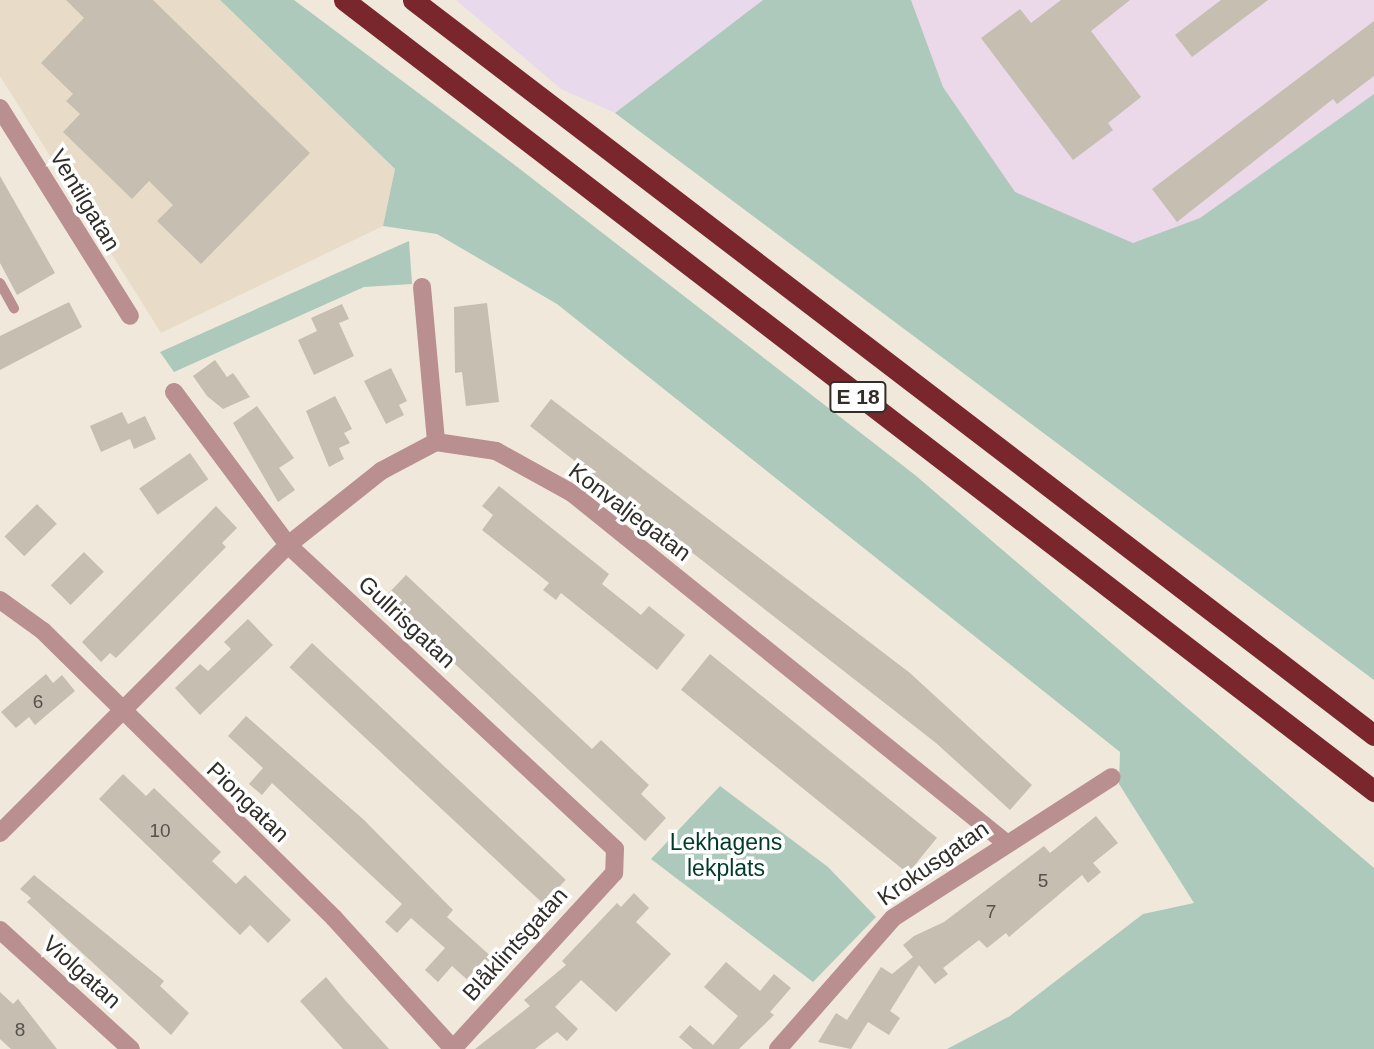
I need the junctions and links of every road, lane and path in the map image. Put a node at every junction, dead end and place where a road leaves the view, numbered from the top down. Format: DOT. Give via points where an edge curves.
graph roads {
  1 [pos="344,0"];
  2 [pos="413,0"];
  3 [pos="0,108"];
  4 [pos="0,284"];
  5 [pos="422,287"];
  6 [pos="14,307"];
  7 [pos="130,316"];
  8 [pos="174,392"];
  9 [pos="436,442"];
  10 [pos="288,545"];
  11 [pos="0,600"];
  12 [pos="122,714"];
  13 [pos="1374,735"];
  14 [pos="1112,777"];
  15 [pos="1374,791"];
  16 [pos="0,833"];
  17 [pos="1005,842"];
  18 [pos="614,873"];
  19 [pos="0,930"];
  20 [pos="131,1049"];
  21 [pos="453,1049"];
  22 [pos="778,1049"];
  1 -- 15 [label="highway, E 18"];
  2 -- 13 [label="highway, E 18"];
  3 -- 7 [label="street, Ventilgatan"];
  4 -- 6 [label="lane"];
  5 -- 9 [label="street"];
  8 -- 10 [label="street, Gullrisgatan"];
  9 -- 10 [label="street" via="381,471"];
  9 -- 17 [label="street, Konvaljegatan" via="496,451 572,493"];
  10 -- 12 [label="street"];
  10 -- 18 [label="street, Gullrisgatan" via="615,849"];
  11 -- 12 [label="street, Piongatan" via="43,631"];
  12 -- 16 [label="street"];
  12 -- 21 [label="street, Piongatan" via="334,918"];
  14 -- 17 [label="street, Krokusgatan"];
  17 -- 22 [label="street, Krokusgatan" via="893,918"];
  18 -- 21 [label="street, Blåklintsgatan"];
  19 -- 20 [label="street, Violgatan"];
}
